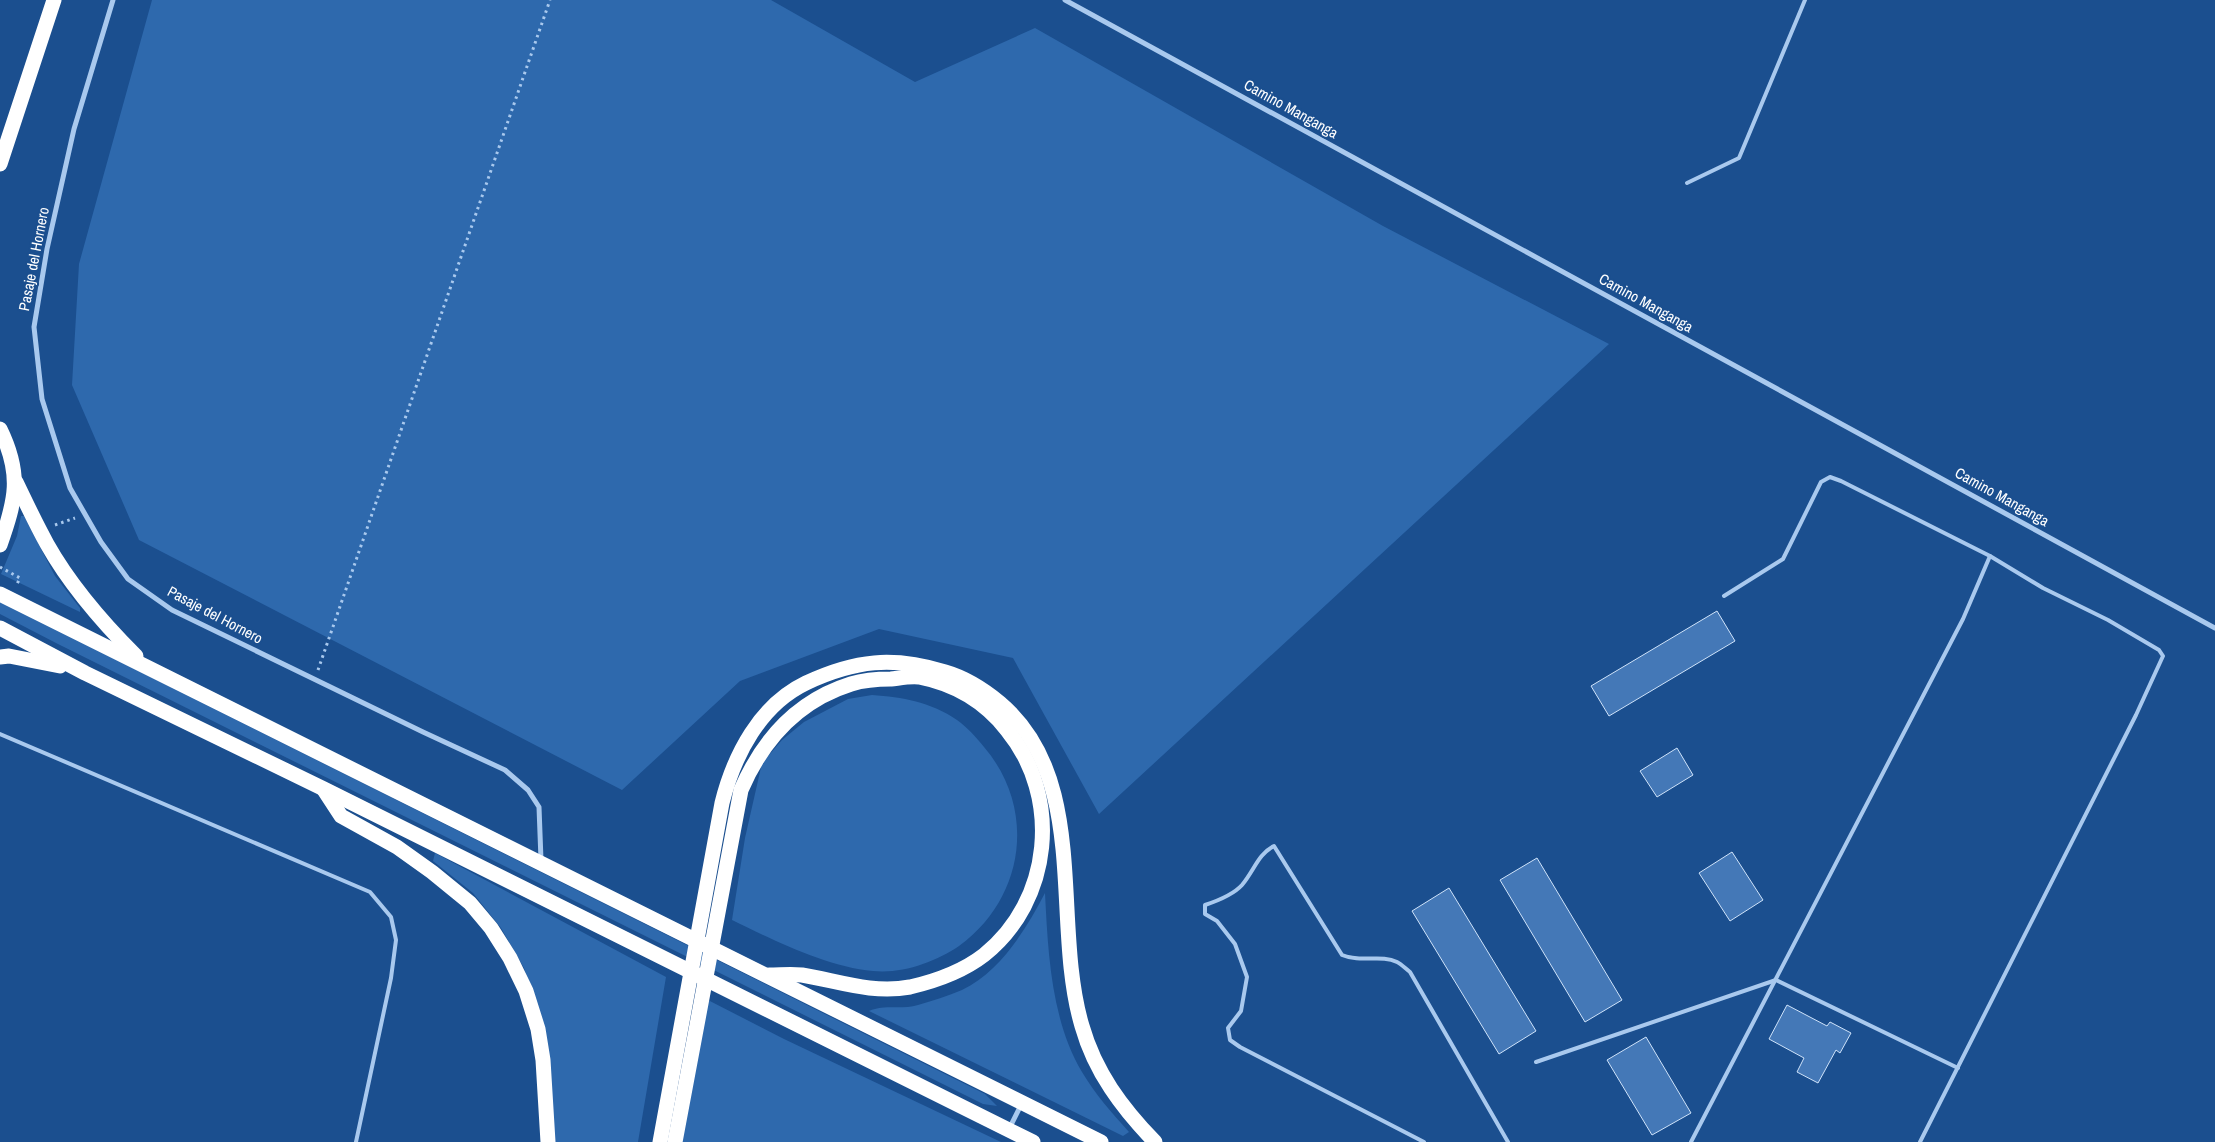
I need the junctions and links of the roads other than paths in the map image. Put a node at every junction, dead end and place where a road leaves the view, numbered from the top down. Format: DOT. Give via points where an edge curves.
graph roads {
  1 [pos="54,0"];
  2 [pos="113,0"];
  3 [pos="1065,0"];
  4 [pos="1805,0"];
  5 [pos="0,164"];
  6 [pos="1687,182"];
  7 [pos="0,428"];
  8 [pos="16,482"];
  9 [pos="0,545"];
  10 [pos="1990,556"];
  11 [pos="0,594"];
  12 [pos="1724,596"];
  13 [pos="0,628"];
  14 [pos="2215,628"];
  15 [pos="0,656"];
  16 [pos="144,664"];
  17 [pos="85,673"];
  18 [pos="0,734"];
  19 [pos="324,789"];
  20 [pos="541,863"];
  21 [pos="766,975"];
  22 [pos="1776,980"];
  23 [pos="1536,1062"];
  24 [pos="1958,1068"];
  25 [pos="1022,1102"];
  26 [pos="1009,1130"];
  27 [pos="356,1142"];
  28 [pos="548,1142"];
  29 [pos="660,1142"];
  30 [pos="676,1142"];
  31 [pos="1033,1142"];
  32 [pos="1101,1142"];
  33 [pos="1155,1142"];
  34 [pos="1424,1142"];
  35 [pos="1508,1142"];
  36 [pos="1691,1142"];
  37 [pos="1920,1142"];
  1 -- 5 [label="highway"];
  2 -- 20 [label="street, Pasaje del Hornero" via="74,129 47,249 34,327 42,399 70,488 101,542 128,579 172,610 505,770 528,790 539,807"];
  3 -- 14 [label="street, Camino Manganga"];
  4 -- 6 [label="lane" via="1739,158"];
  7 -- 8 [label="highway" via="13,460"];
  8 -- 9 [label="highway"];
  8 -- 16 [label="highway" via="57,560 84,598"];
  10 -- 12 [label="lane" via="1841,480 1830,478 1821,482 1783,559"];
  10 -- 22 [label="lane" via="1963,619"];
  10 -- 24 [label="lane" via="2043,588 2108,620 2159,650 2163,656"];
  11 -- 16 [label="highway"];
  13 -- 17 [label="highway"];
  15 -- 17 [label="highway" via="38,661"];
  16 -- 20 [label="highway"];
  17 -- 19 [label="highway"];
  18 -- 27 [label="lane" via="370,892 391,918 396,940"];
  19 -- 26 [label="highway"];
  19 -- 28 [label="highway" via="341,816 397,847 432,872 470,903 491,928 526,990 538,1029"];
  20 -- 21 [label="highway"];
  21 -- 25 [label="highway"];
  21 -- 30 [label="highway" via="800,975 882,990 915,986 961,970 1002,938 1021,911 1035,882 1043,849 1043,820 1038,786 1021,747 994,713 960,689 918,677 865,680 835,689 807,704 776,731 744,784 737,808"];
  22 -- 23 [label="lane"];
  22 -- 24 [label="lane"];
  22 -- 36 [label="lane"];
  24 -- 37 [label="lane"];
  25 -- 26 [label="street"];
  25 -- 32 [label="highway"];
  26 -- 31 [label="highway"];
  29 -- 33 [label="highway" via="722,803 743,747 757,723 801,685 860,663 890,661 920,664 982,687 1025,729 1044,761 1060,828 1073,991 1088,1047 1115,1097"];
  34 -- 35 [label="lane" via="1230,1040 1228,1028 1241,1011 1247,978 1235,944 1216,921 1205,914 1205,905 1220,900 1241,886 1264,851 1274,846 1342,955 1353,960 1381,958 1396,961 1410,972"];
}
